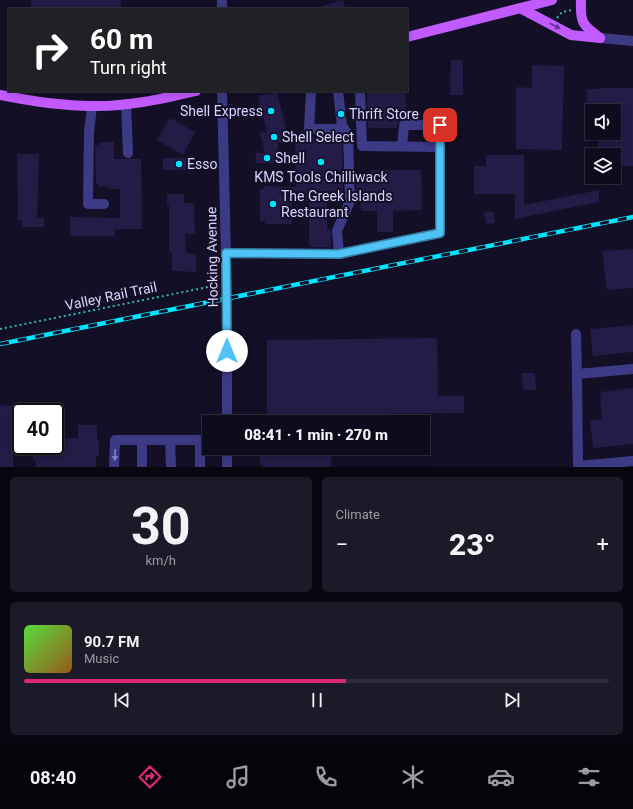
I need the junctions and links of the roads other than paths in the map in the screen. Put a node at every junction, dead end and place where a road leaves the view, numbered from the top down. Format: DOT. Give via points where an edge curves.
graph roads {
  1 [pos="552,0"];
  2 [pos="581,0"];
  3 [pos="542,1"];
  4 [pos="520,8"];
  5 [pos="408,37"];
  6 [pos="600,38"];
  7 [pos="633,41"];
  8 [pos="192,92"];
  9 [pos="222,92"];
  10 [pos="311,92"];
  11 [pos="338,92"];
  12 [pos="360,92"];
  13 [pos="0,95"];
  14 [pos="126,104"];
  15 [pos="92,107"];
  16 [pos="342,126"];
  17 [pos="402,146"];
  18 [pos="440,147"];
  19 [pos="128,152"];
  20 [pos="104,204"];
  21 [pos="226,253"];
  22 [pos="339,254"];
  23 [pos="576,334"];
  24 [pos="633,369"];
  25 [pos="577,374"];
  26 [pos="227,415"];
  27 [pos="142,440"];
  28 [pos="170,440"];
  29 [pos="202,440"];
  30 [pos="202,455"];
  31 [pos="227,455"];
  32 [pos="633,461"];
  33 [pos="114,467"];
  34 [pos="142,467"];
  35 [pos="171,467"];
  36 [pos="200,467"];
  37 [pos="227,467"];
  1 -- 3 [label="main road"];
  2 -- 6 [label="main road" via="580,14 586,28"];
  3 -- 4 [label="main road"];
  4 -- 5 [label="main road"];
  4 -- 6 [label="main road, one-way" via="571,35"];
  6 -- 7 [label="street"];
  8 -- 14 [label="main road"];
  9 -- 21 [label="street, Hocking Avenue"];
  10 -- 16 [label="street" via="309,129 336,129"];
  11 -- 16 [label="street"];
  12 -- 17 [label="street" via="362,146"];
  13 -- 15 [label="main road" via="42,103"];
  14 -- 15 [label="main road"];
  14 -- 19 [label="street"];
  15 -- 20 [label="street" via="88,204"];
  16 -- 22 [label="street" via="348,134 350,202 337,231"];
  17 -- 18 [label="street"];
  17 -- 18 [label="street" via="404,125 440,125"];
  18 -- 22 [label="street" via="440,233"];
  21 -- 22 [label="street"];
  21 -- 26 [label="street, Hocking Avenue"];
  23 -- 25 [label="street"];
  24 -- 25 [label="street"];
  25 -- 32 [label="street" via="578,466"];
  27 -- 28 [label="street"];
  27 -- 33 [label="street, one-way" via="115,440"];
  27 -- 34 [label="street"];
  28 -- 29 [label="street"];
  28 -- 35 [label="street"];
  30 -- 36 [label="street"];
  31 -- 37 [label="street"];
}
